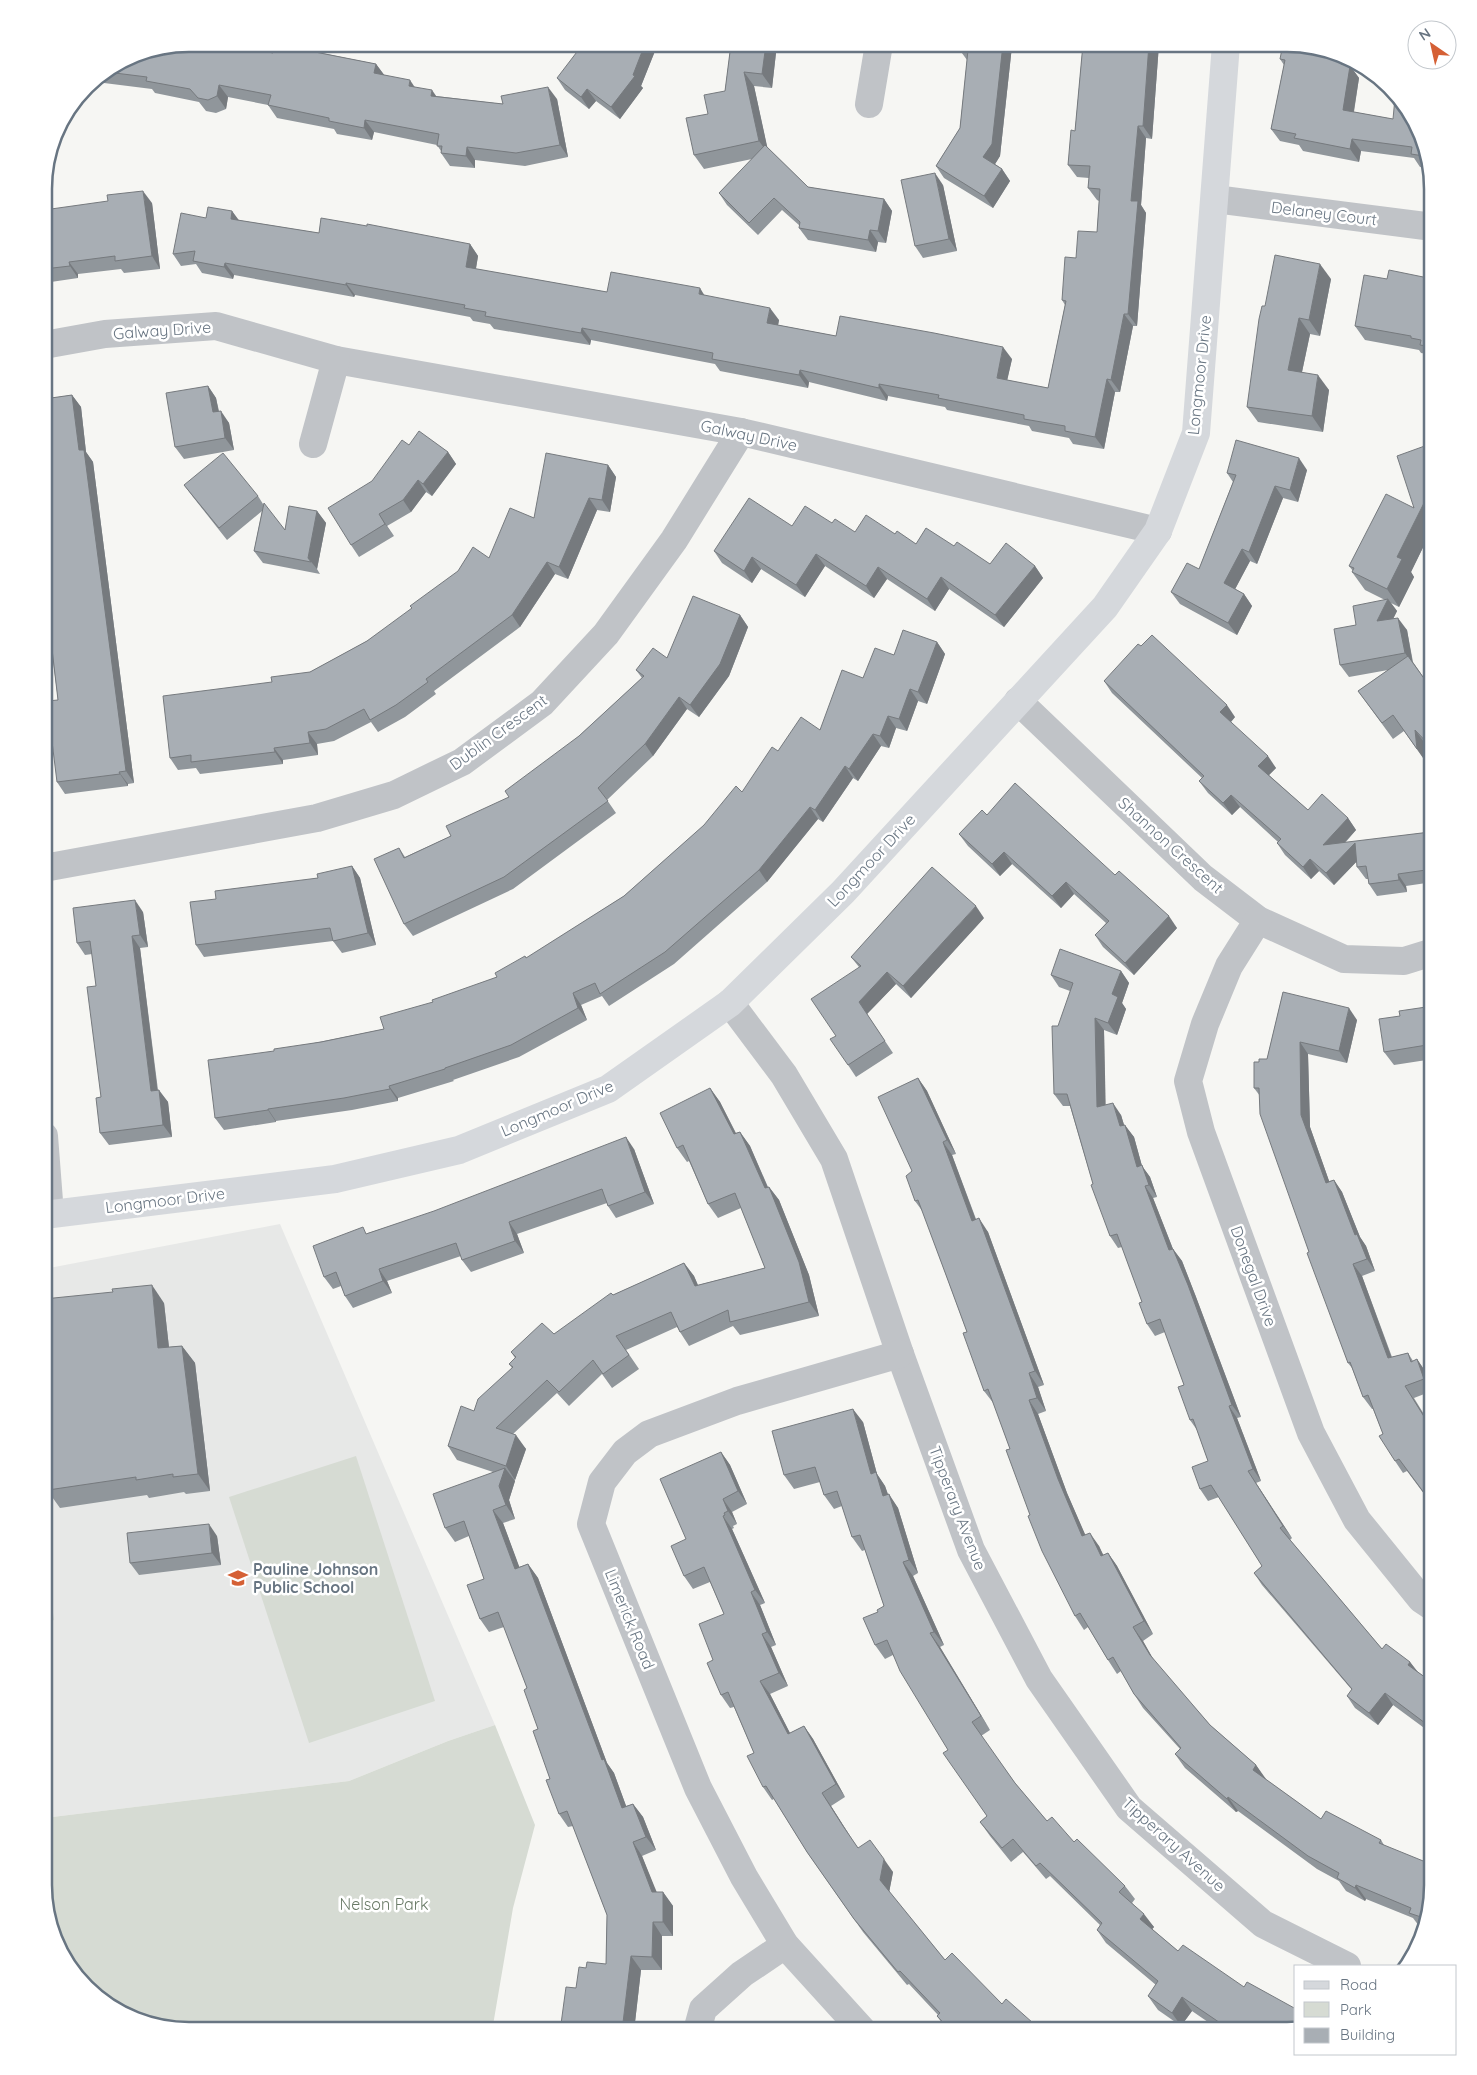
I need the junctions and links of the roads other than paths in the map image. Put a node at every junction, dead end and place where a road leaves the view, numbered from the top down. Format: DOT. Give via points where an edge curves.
graph roads {
  1 [pos="878,53"];
  2 [pos="1225,53"];
  3 [pos="869,104"];
  4 [pos="1215,199"];
  5 [pos="1424,227"];
  6 [pos="53,343"];
  7 [pos="336,360"];
  8 [pos="741,432"];
  9 [pos="314,444"];
  10 [pos="1158,531"];
  11 [pos="1018,701"];
  12 [pos="53,866"];
  13 [pos="1258,920"];
  14 [pos="1424,955"];
  15 [pos="730,1003"];
  16 [pos="52,1214"];
  17 [pos="900,1354"];
  18 [pos="1424,1601"];
  19 [pos="785,1945"];
  20 [pos="1345,1965"];
  21 [pos="699,2022"];
  22 [pos="855,2022"];
  1 -- 3 [label="street"];
  2 -- 4 [label="street, Longmoor Drive"];
  4 -- 5 [label="street, Delaney Court"];
  4 -- 10 [label="street, Longmoor Drive" via="1196,433"];
  6 -- 7 [label="street, Galway Drive" via="105,334 216,326"];
  7 -- 8 [label="street, Galway Drive"];
  7 -- 9 [label="street"];
  8 -- 10 [label="street, Galway Drive"];
  8 -- 12 [label="street, Dublin Crescent" via="674,540 606,634 542,703 462,762 394,794 318,818"];
  10 -- 11 [label="street, Longmoor Drive" via="1105,607"];
  11 -- 13 [label="street, Shannon Crescent" via="1203,878"];
  11 -- 15 [label="street, Longmoor Drive" via="843,892"];
  13 -- 14 [label="street, Shannon Crescent" via="1344,960 1404,961"];
  13 -- 18 [label="street, Donegal Drive" via="1229,966 1205,1024 1188,1081 1201,1132 1311,1433 1357,1520"];
  15 -- 16 [label="street, Longmoor Drive" via="608,1088 459,1150 336,1179"];
  15 -- 17 [label="street, Tipperary Avenue" via="784,1075 834,1160"];
  17 -- 19 [label="street, Limerick Road" via="737,1401 649,1434 625,1452 602,1482 591,1524 698,1788 744,1877"];
  17 -- 20 [label="street, Tipperary Avenue" via="971,1550 1038,1679 1129,1808 1263,1924"];
  19 -- 21 [label="street" via="742,1974 703,2009"];
  19 -- 22 [label="street, Limerick Road"];
}
